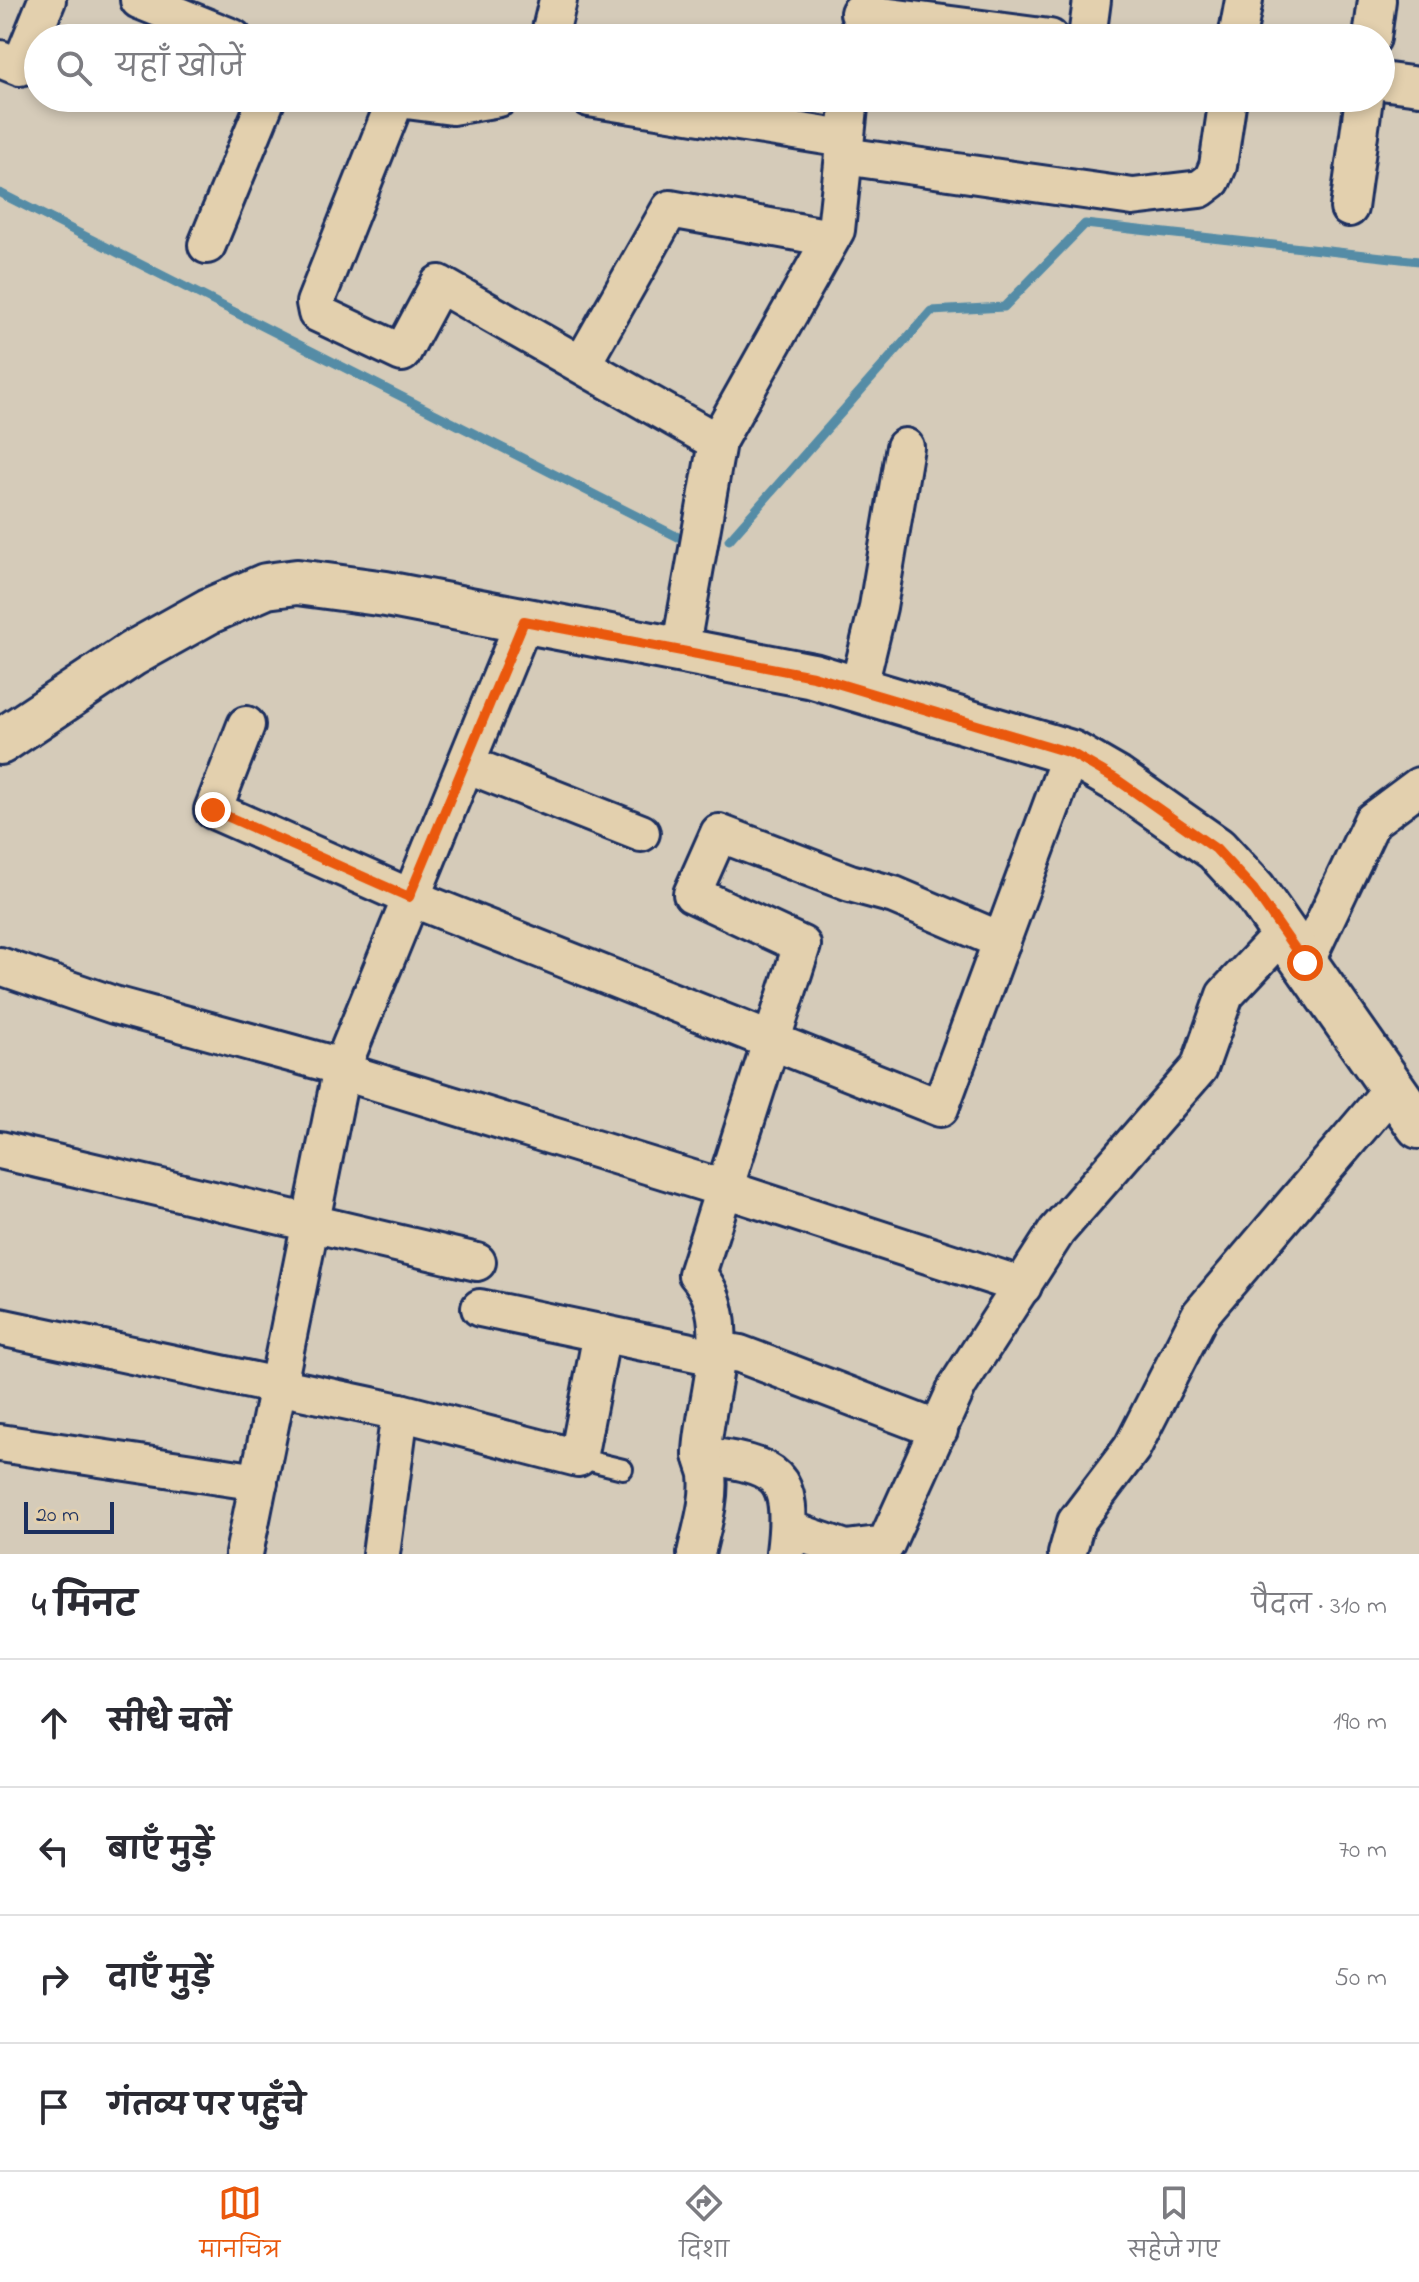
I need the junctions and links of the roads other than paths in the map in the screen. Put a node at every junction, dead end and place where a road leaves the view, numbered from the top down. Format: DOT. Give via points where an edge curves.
graph roads {
  1 [pos="47,0"];
  2 [pos="139,0"];
  3 [pos="558,0"];
  4 [pos="1092,0"];
  5 [pos="1244,0"];
  6 [pos="1377,0"];
  7 [pos="859,17"];
  8 [pos="37,24"];
  9 [pos="198,24"];
  10 [pos="552,24"];
  11 [pos="923,24"];
  12 [pos="1089,24"];
  13 [pos="1240,24"];
  14 [pos="1374,24"];
  15 [pos="24,57"];
  16 [pos="0,59"];
  17 [pos="1395,83"];
  18 [pos="1419,86"];
  19 [pos="261,112"];
  20 [pos="388,112"];
  21 [pos="660,112"];
  22 [pos="848,112"];
  23 [pos="1226,112"];
  24 [pos="1362,112"];
  25 [pos="844,148"];
  26 [pos="1349,208"];
  27 [pos="831,238"];
  28 [pos="207,245"];
  29 [pos="582,364"];
  30 [pos="717,442"];
  31 [pos="905,447"];
  32 [pos="524,621"];
  33 [pos="680,651"];
  34 [pos="858,690"];
  35 [pos="246,725"];
  36 [pos="0,742"];
  37 [pos="1071,753"];
  38 [pos="466,764"];
  39 [pos="1419,786"];
  40 [pos="641,833"];
  41 [pos="409,897"];
  42 [pos="1002,941"];
  43 [pos="1295,948"];
  44 [pos="0,966"];
  45 [pos="772,1040"];
  46 [pos="343,1070"];
  47 [pos="1392,1089"];
  48 [pos="1419,1126"];
  49 [pos="0,1150"];
  50 [pos="725,1189"];
  51 [pos="311,1224"];
  52 [pos="477,1262"];
  53 [pos="1023,1286"];
  54 [pos="480,1308"];
  55 [pos="0,1327"];
  56 [pos="602,1333"];
  57 [pos="716,1354"];
  58 [pos="279,1383"];
  59 [pos="400,1412"];
  60 [pos="939,1430"];
  61 [pos="0,1443"];
  62 [pos="702,1455"];
  63 [pos="578,1458"];
  64 [pos="623,1469"];
  65 [pos="259,1482"];
  66 [pos="786,1542"];
  67 [pos="244,1554"];
  68 [pos="381,1554"];
  69 [pos="696,1554"];
  70 [pos="1067,1554"];
  1 -- 8 [label="street"];
  2 -- 9 [label="street"];
  3 -- 10 [label="street"];
  4 -- 12 [label="street"];
  5 -- 13 [label="street"];
  6 -- 14 [label="street"];
  7 -- 11 [label="street"];
  15 -- 16 [label="street" via="20,67"];
  17 -- 18 [label="street"];
  19 -- 28 [label="street"];
  20 -- 29 [label="street" via="315,303 317,313 402,353 439,284"];
  21 -- 25 [label="street"];
  22 -- 25 [label="street"];
  23 -- 25 [label="street" via="1212,180 1200,189 1133,197"];
  24 -- 26 [label="street"];
  25 -- 27 [label="street"];
  27 -- 29 [label="street" via="670,209"];
  27 -- 30 [label="street"];
  29 -- 30 [label="street"];
  30 -- 33 [label="street"];
  31 -- 34 [label="street"];
  32 -- 33 [label="main road"];
  32 -- 36 [label="main road" via="328,585 266,586 132,654"];
  32 -- 38 [label="street"];
  33 -- 34 [label="main road" via="813,676"];
  34 -- 37 [label="main road"];
  35 -- 41 [label="street" via="213,810"];
  37 -- 42 [label="street"];
  37 -- 43 [label="main road" via="1216,849 1254,890"];
  38 -- 40 [label="street"];
  38 -- 41 [label="street"];
  39 -- 43 [label="street" via="1372,821"];
  41 -- 45 [label="street"];
  41 -- 46 [label="street"];
  42 -- 45 [label="street" via="940,1108"];
  42 -- 45 [label="street" via="894,895 719,833 692,894 802,945"];
  43 -- 47 [label="main road"];
  43 -- 53 [label="street" via="1225,995 1199,1068 1057,1231"];
  44 -- 46 [label="street" via="114,1005"];
  45 -- 50 [label="street"];
  46 -- 50 [label="street"];
  46 -- 51 [label="street"];
  47 -- 48 [label="main road"];
  47 -- 70 [label="street" via="1200,1315 1132,1448 1076,1522"];
  49 -- 51 [label="street"];
  50 -- 53 [label="street"];
  50 -- 57 [label="street" via="697,1274 709,1288"];
  51 -- 52 [label="street"];
  51 -- 58 [label="street"];
  53 -- 60 [label="street" via="958,1385"];
  54 -- 56 [label="street"];
  55 -- 58 [label="street"];
  56 -- 57 [label="street"];
  56 -- 63 [label="street"];
  57 -- 60 [label="street" via="740,1354"];
  57 -- 62 [label="street"];
  58 -- 59 [label="street"];
  58 -- 65 [label="street"];
  59 -- 63 [label="street"];
  59 -- 68 [label="street"];
  60 -- 66 [label="street" via="886,1544 846,1549"];
  61 -- 65 [label="street"];
  62 -- 66 [label="street" via="766,1468 789,1498"];
  62 -- 69 [label="street" via="708,1476"];
  63 -- 64 [label="lane"];
  65 -- 67 [label="street"];
}
